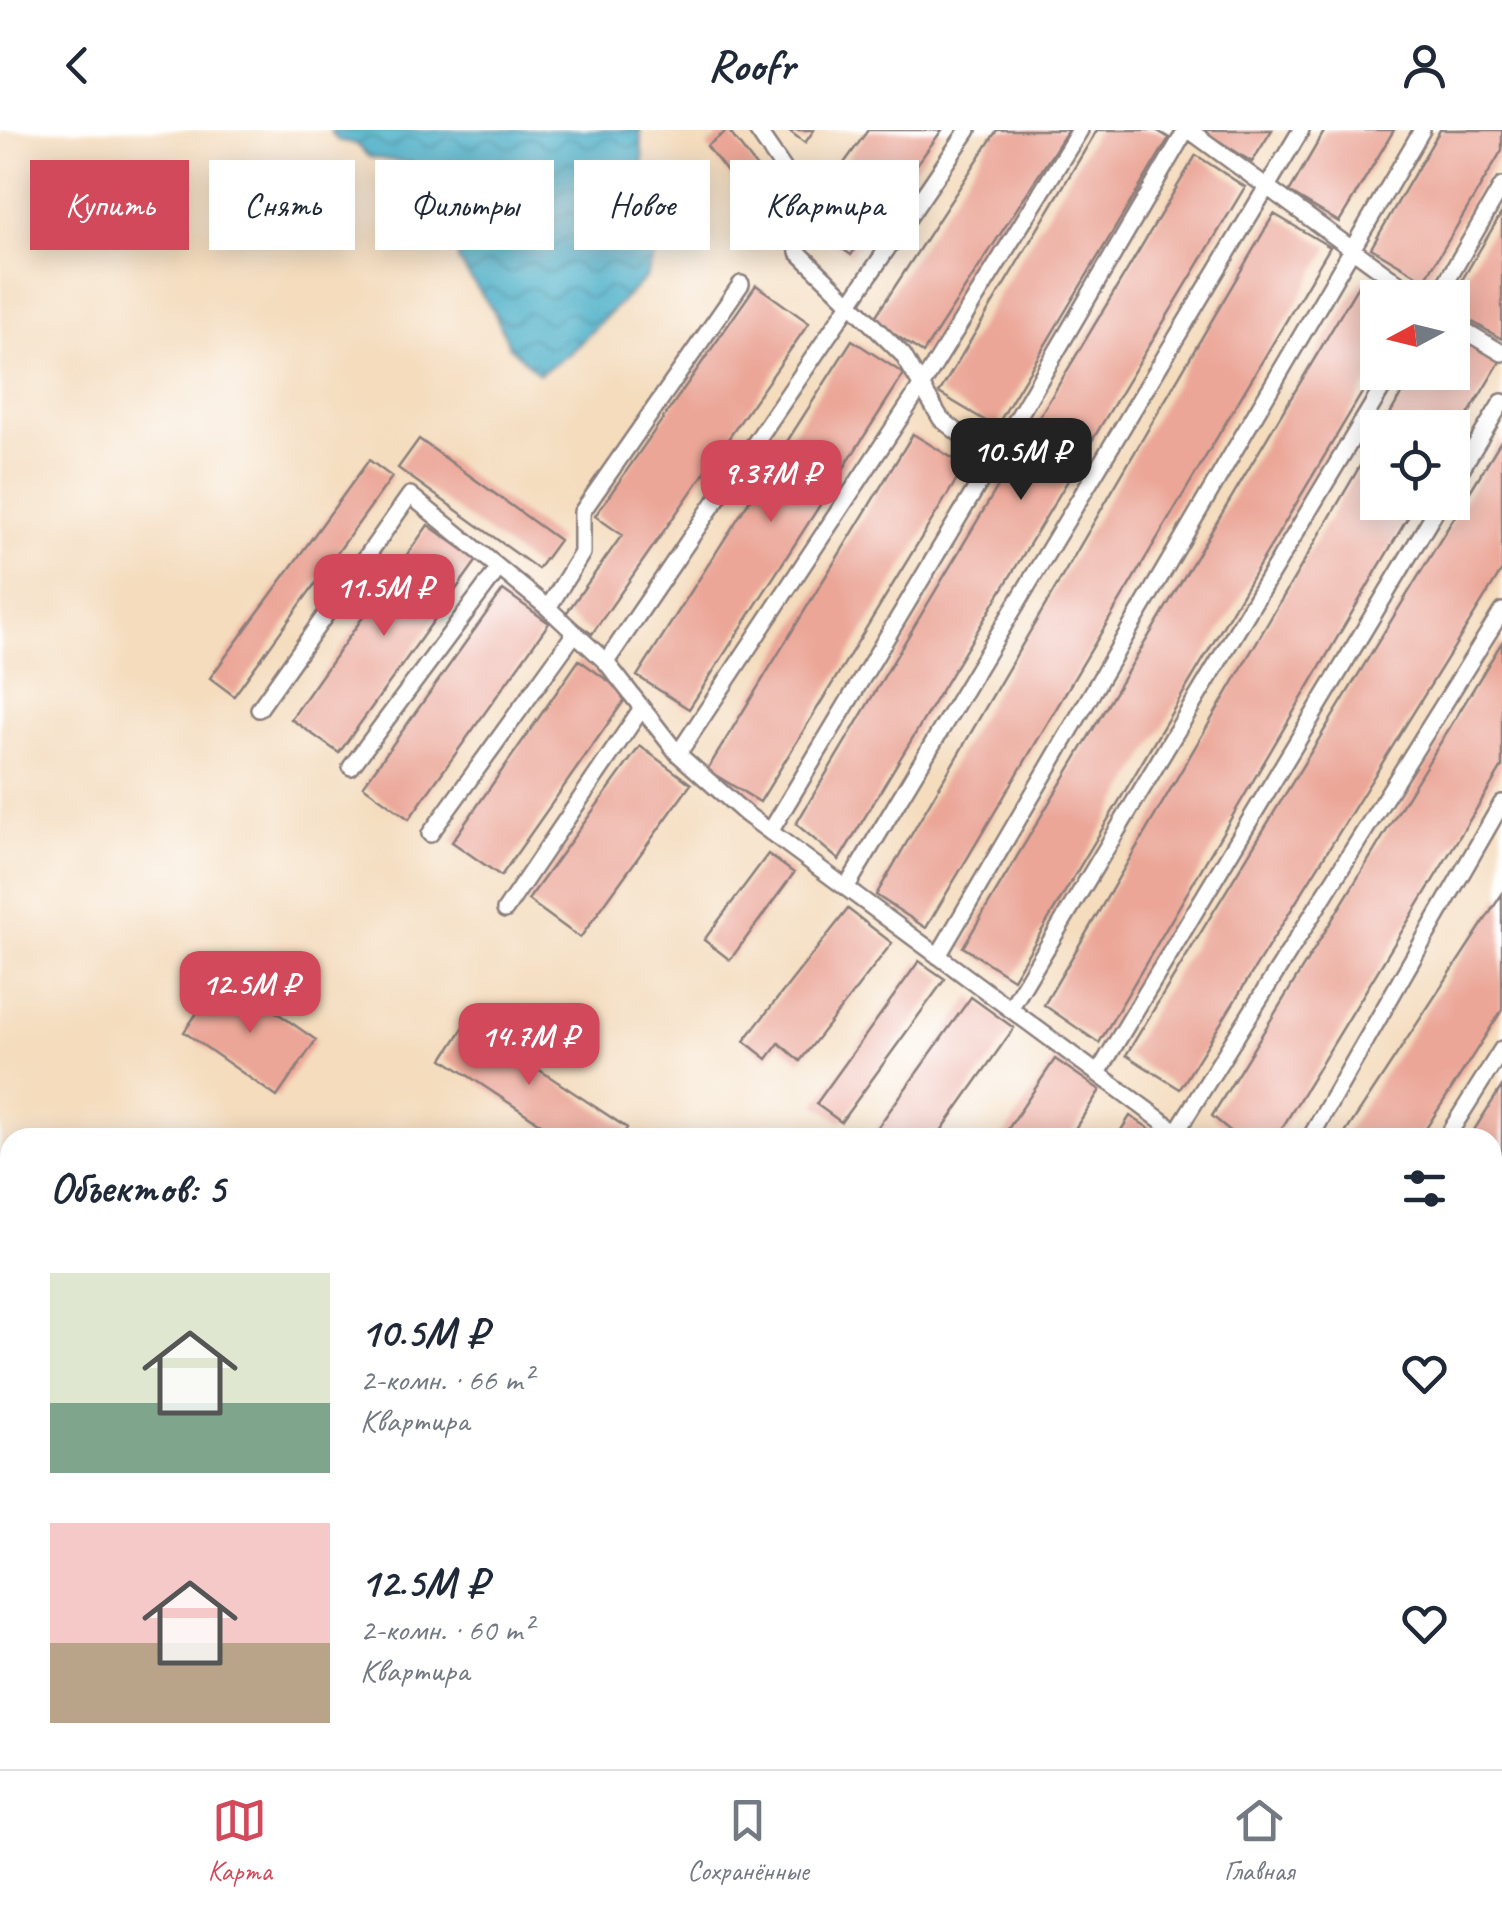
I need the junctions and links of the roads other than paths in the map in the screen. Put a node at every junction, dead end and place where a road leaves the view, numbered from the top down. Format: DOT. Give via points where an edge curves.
graph roads {
  1 [pos="757,130"];
  2 [pos="968,130"];
  3 [pos="1080,130"];
  4 [pos="1187,130"];
  5 [pos="1301,130"];
  6 [pos="1422,130"];
  7 [pos="1268,184"];
  8 [pos="1502,186"];
  9 [pos="1354,247"];
  10 [pos="1396,280"];
  11 [pos="1447,280"];
  12 [pos="741,284"];
  13 [pos="849,304"];
  14 [pos="1470,333"];
  15 [pos="1502,353"];
  16 [pos="922,385"];
  17 [pos="1381,390"];
  18 [pos="1502,402"];
  19 [pos="1470,454"];
  20 [pos="993,460"];
  21 [pos="1431,520"];
  22 [pos="500,568"];
  23 [pos="548,608"];
  24 [pos="1502,610"];
  25 [pos="576,634"];
  26 [pos="606,662"];
  27 [pos="259,708"];
  28 [pos="642,708"];
  29 [pos="678,754"];
  30 [pos="351,767"];
  31 [pos="1502,803"];
  32 [pos="770,832"];
  33 [pos="430,834"];
  34 [pos="846,888"];
  35 [pos="505,910"];
  36 [pos="938,956"];
  37 [pos="1010,1009"];
  38 [pos="1502,1049"];
  39 [pos="1098,1074"];
  40 [pos="1173,1128"];
  41 [pos="1185,1128"];
  42 [pos="1316,1128"];
  43 [pos="1452,1128"];
  1 -- 13 [label="lane" via="783,168 798,252"];
  2 -- 13 [label="lane"];
  3 -- 16 [label="lane"];
  4 -- 7 [label="lane"];
  4 -- 20 [label="lane"];
  5 -- 7 [label="lane"];
  6 -- 9 [label="lane"];
  7 -- 9 [label="lane"];
  7 -- 34 [label="lane"];
  8 -- 11 [label="lane"];
  9 -- 10 [label="lane"];
  9 -- 36 [label="lane"];
  12 -- 23 [label="lane" via="582,512 582,553"];
  13 -- 16 [label="lane" via="903,356"];
  13 -- 26 [label="lane"];
  14 -- 15 [label="lane"];
  16 -- 20 [label="lane" via="941,419"];
  16 -- 29 [label="lane"];
  17 -- 37 [label="lane"];
  18 -- 19 [label="lane"];
  20 -- 32 [label="lane"];
  21 -- 39 [label="lane"];
  22 -- 23 [label="lane"];
  22 -- 27 [label="lane" via="410,495"];
  22 -- 30 [label="lane"];
  23 -- 25 [label="lane"];
  24 -- 41 [label="lane"];
  25 -- 26 [label="lane"];
  25 -- 33 [label="lane"];
  26 -- 28 [label="lane"];
  28 -- 29 [label="lane"];
  28 -- 35 [label="lane"];
  29 -- 32 [label="lane"];
  31 -- 42 [label="lane"];
  32 -- 34 [label="lane"];
  34 -- 36 [label="lane"];
  36 -- 37 [label="lane"];
  37 -- 39 [label="lane"];
  38 -- 43 [label="lane"];
  39 -- 40 [label="lane"];
}
